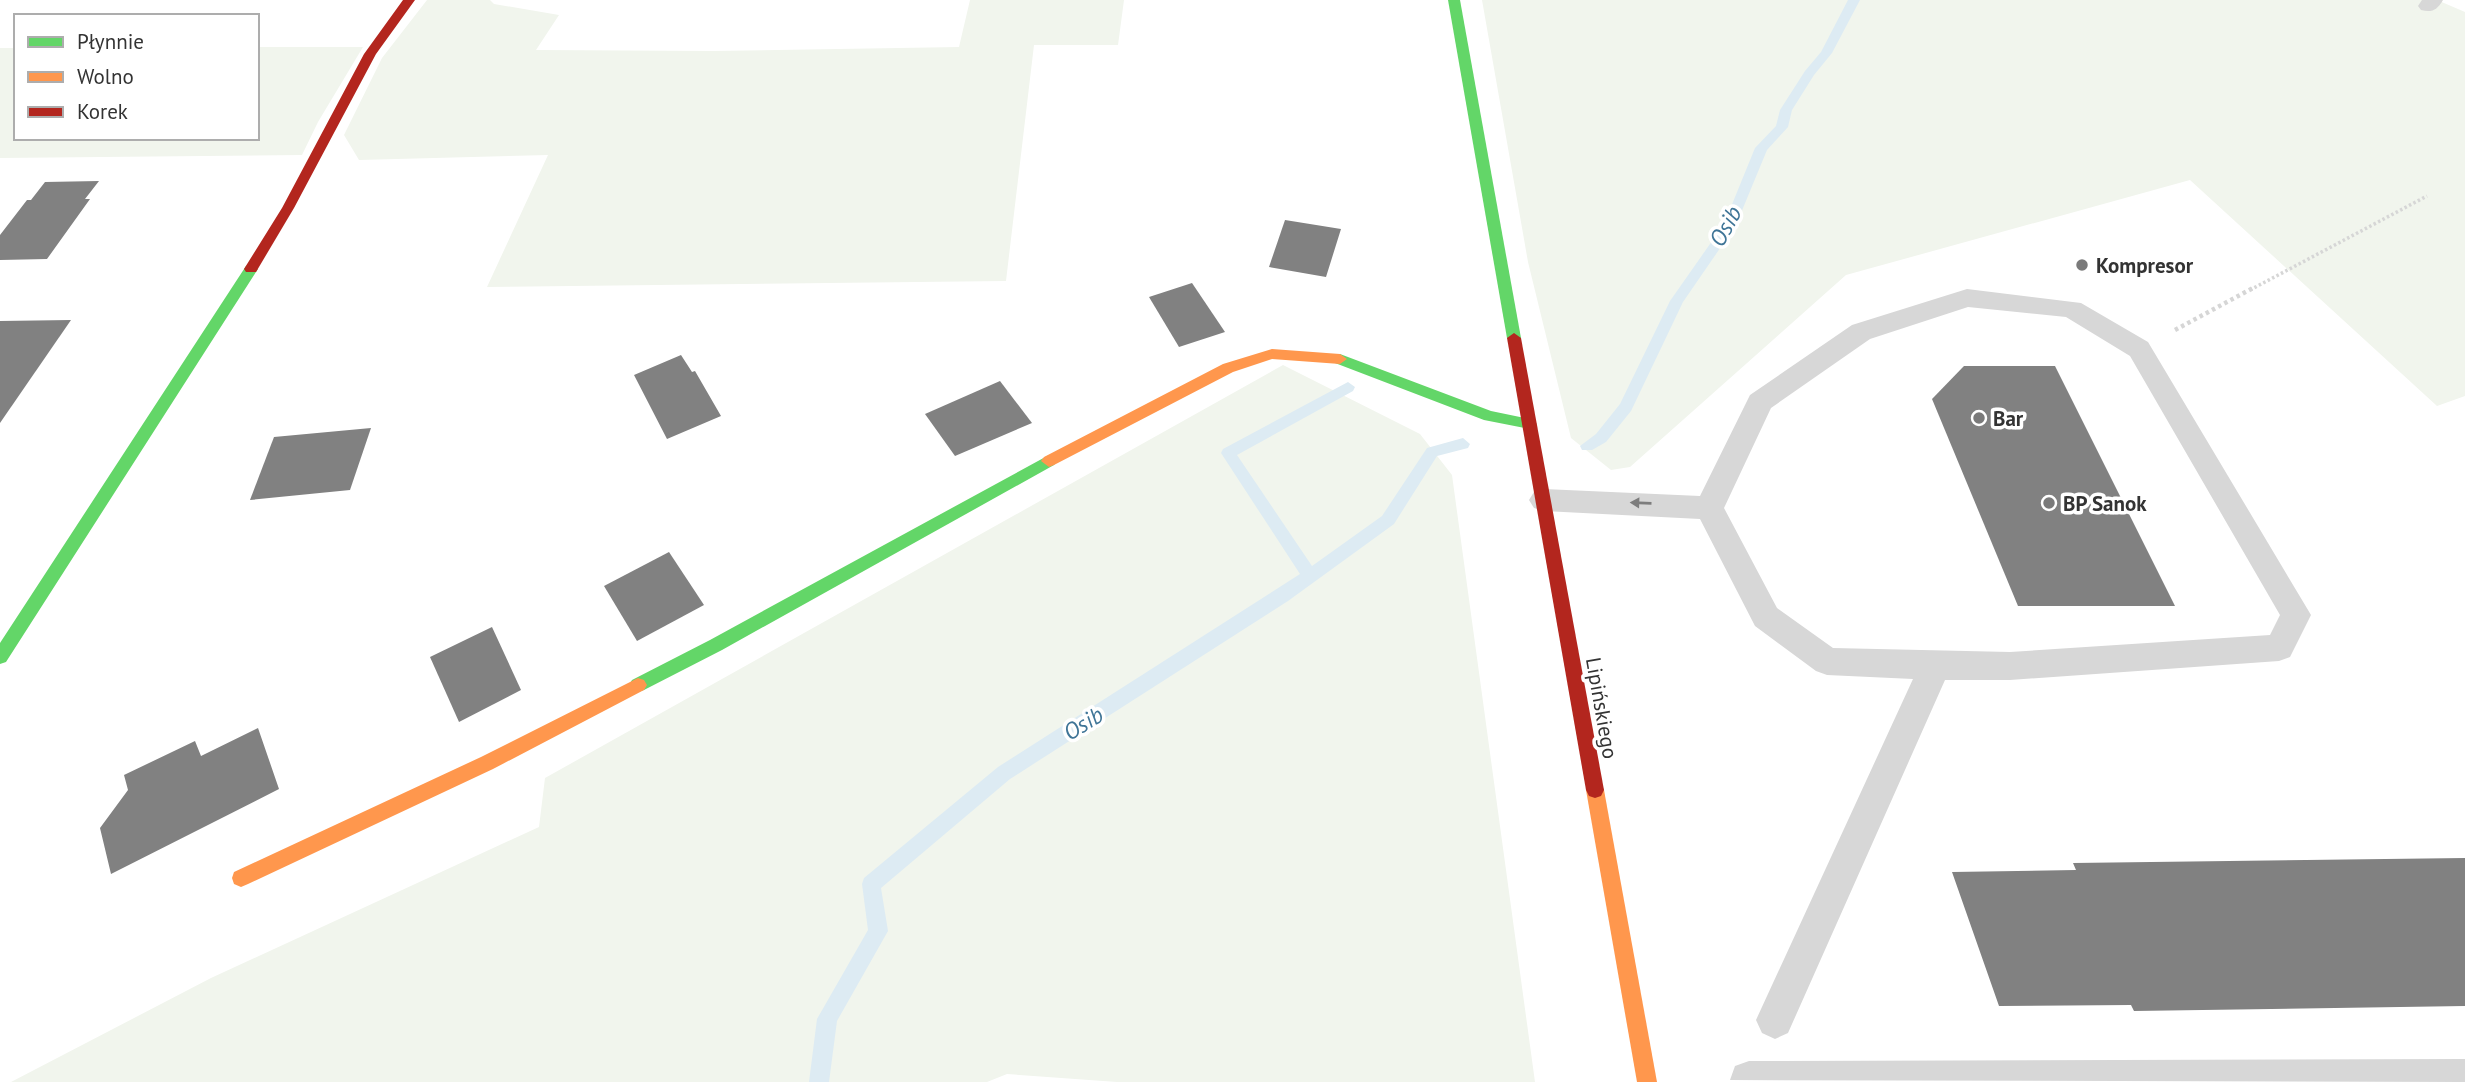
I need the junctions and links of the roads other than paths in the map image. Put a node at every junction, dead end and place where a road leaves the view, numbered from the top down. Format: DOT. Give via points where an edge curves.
graph roads {
  1 [pos="409,0"];
  2 [pos="1454,0"];
  3 [pos="1530,424"];
  4 [pos="1544,500"];
  5 [pos="1709,508"];
  6 [pos="0,657"];
  7 [pos="1935,666"];
  8 [pos="241,878"];
  9 [pos="1775,1020"];
  10 [pos="2465,1078"];
  11 [pos="1749,1080"];
  12 [pos="1647,1082"];
  1 -- 6 [label="street" via="370,54 237,293"];
  2 -- 3 [label="street, Lipińskiego"];
  3 -- 4 [label="street, Lipińskiego"];
  3 -- 8 [label="street" via="1489,416 1337,358 1272,354 1228,368 1054,457 716,645 499,757"];
  5 -- 4 [label="lane, one-way"];
  4 -- 12 [label="street, Lipińskiego"];
  5 -- 7 [label="lane" via="1766,617 1827,661"];
  5 -- 7 [label="lane" via="1760,402 1861,332 1967,298 2071,309 2139,349 2296,615 2278,648 2010,666"];
  7 -- 9 [label="lane"];
  10 -- 11 [label="lane"];
}
